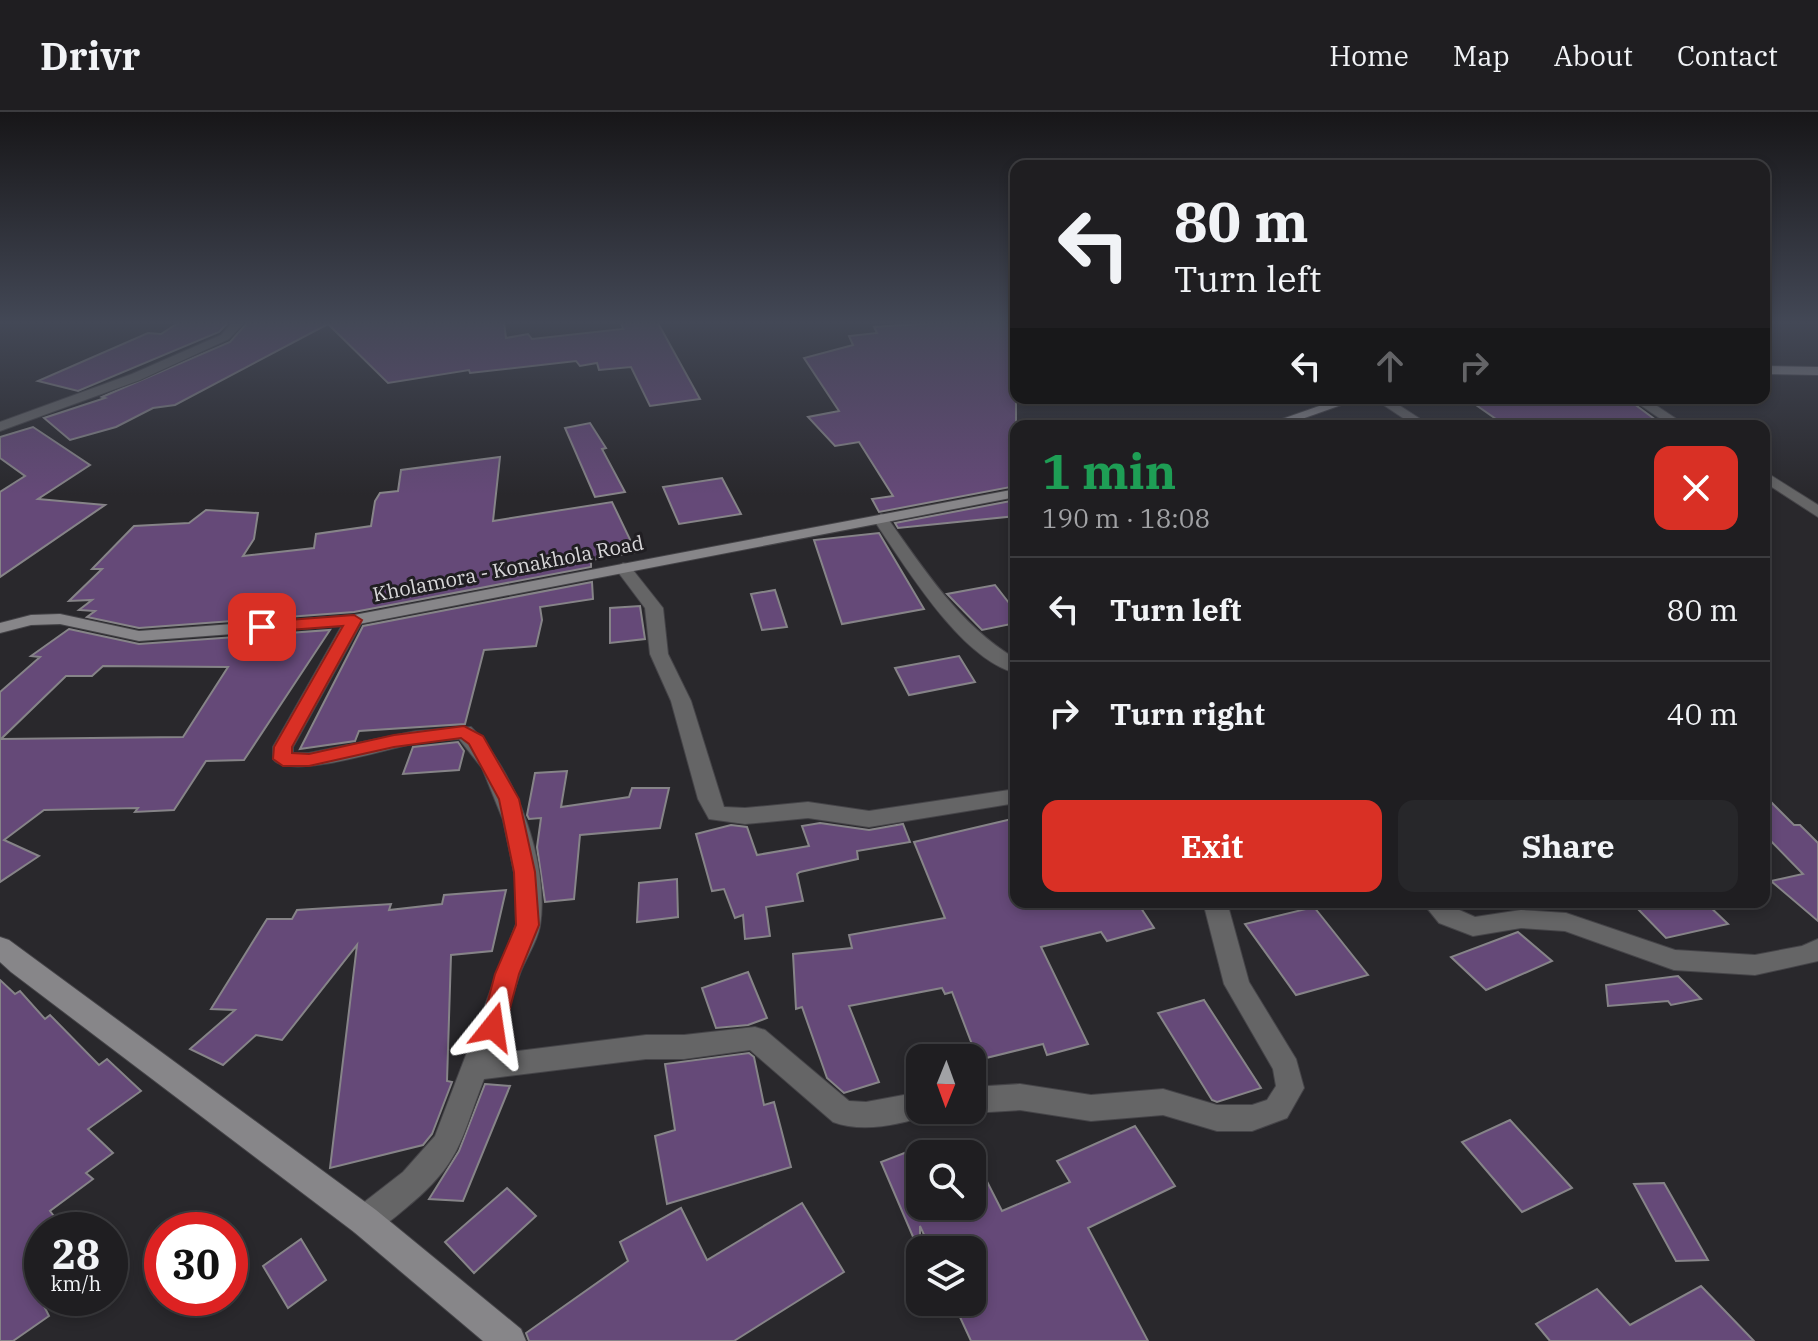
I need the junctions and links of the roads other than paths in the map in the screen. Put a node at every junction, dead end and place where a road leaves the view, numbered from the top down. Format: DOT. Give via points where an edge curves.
graph roads {
  1 [pos="127,380"];
  2 [pos="1337,404"];
  3 [pos="1389,404"];
  4 [pos="1645,404"];
  5 [pos="1287,420"];
  6 [pos="1414,420"];
  7 [pos="1671,420"];
  8 [pos="0,427"];
  9 [pos="1770,479"];
  10 [pos="1010,494"];
  11 [pos="1818,512"];
  12 [pos="881,519"];
  13 [pos="623,568"];
  14 [pos="354,620"];
  15 [pos="3,627"];
  16 [pos="1010,663"];
  17 [pos="1010,797"];
  18 [pos="1217,908"];
  19 [pos="1440,908"];
  20 [pos="0,947"];
  21 [pos="1818,949"];
  22 [pos="475,1068"];
  23 [pos="986,1099"];
  24 [pos="906,1108"];
  25 [pos="365,1221"];
  26 [pos="509,1341"];
  1 -- 8 [label="street"];
  2 -- 5 [label="main road"];
  3 -- 6 [label="street"];
  4 -- 7 [label="street"];
  9 -- 11 [label="street"];
  10 -- 12 [label="main road, Kholamora - Konakhola Road"];
  12 -- 13 [label="main road, Kholamora - Konakhola Road"];
  12 -- 16 [label="street" via="952,618 980,645"];
  13 -- 14 [label="main road, Kholamora - Konakhola Road"];
  13 -- 17 [label="street" via="654,608 659,654 681,701 717,814 808,810 869,819"];
  14 -- 15 [label="main road, Kholamora - Konakhola Road" via="139,636 60,619"];
  14 -- 22 [label="street" via="283,747 283,759 309,760 464,732 476,741 509,799 528,925"];
  18 -- 23 [label="street" via="1237,984 1286,1067 1290,1088 1277,1109 1252,1118 1217,1118 1163,1102 1091,1108 1020,1097"];
  19 -- 21 [label="street" via="1473,927 1521,919 1566,922 1674,960 1755,965"];
  20 -- 25 [label="main road"];
  22 -- 24 [label="street" via="755,1038 843,1113"];
  22 -- 25 [label="street" via="445,1146 411,1186"];
  25 -- 26 [label="main road"];
}
